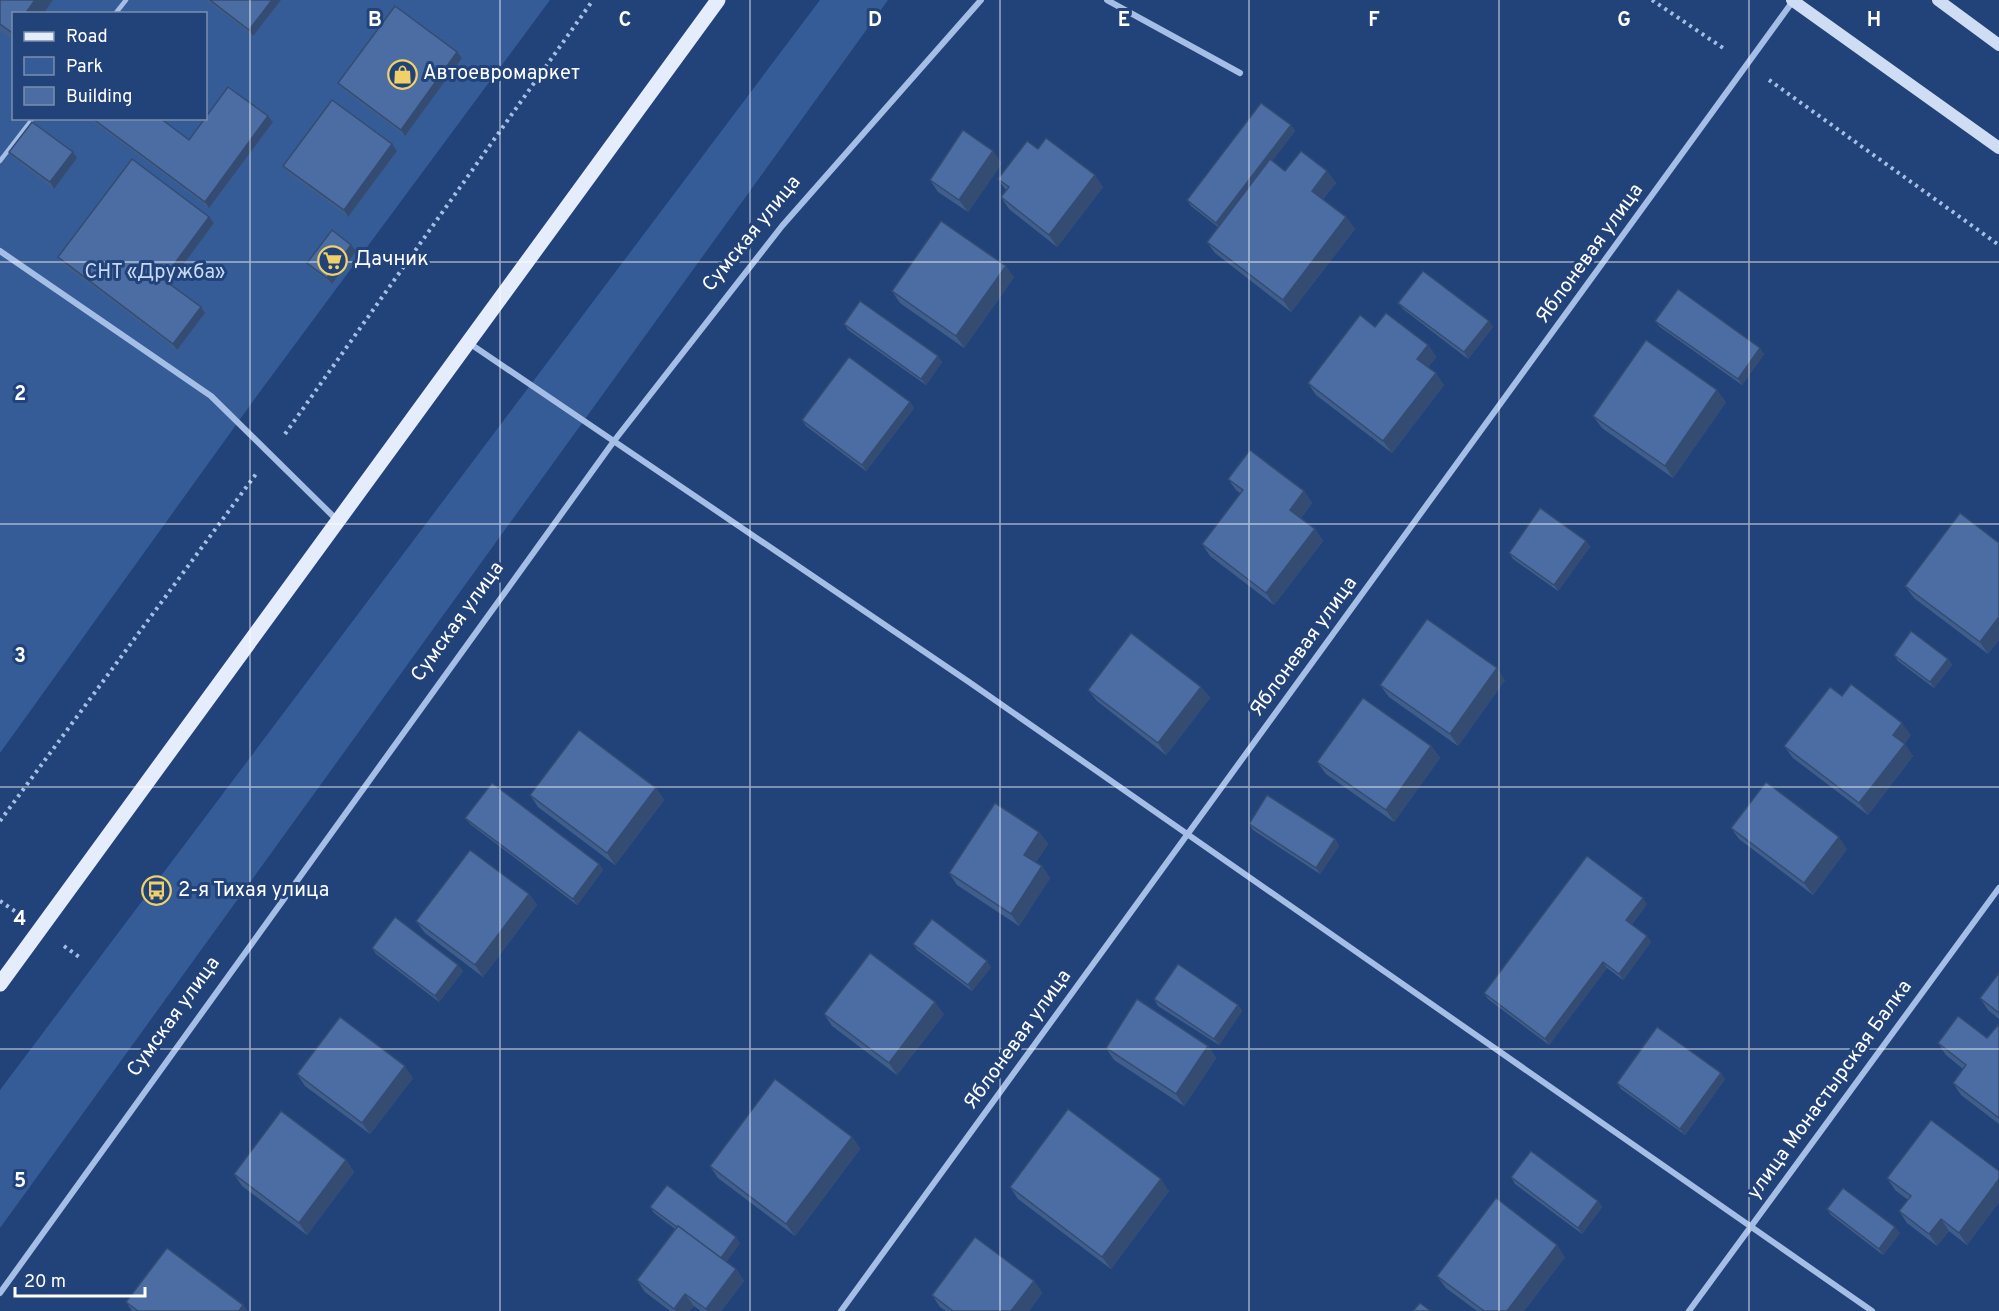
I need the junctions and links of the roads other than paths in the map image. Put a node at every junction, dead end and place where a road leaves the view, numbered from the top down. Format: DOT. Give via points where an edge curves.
graph roads {
  1 [pos="126,0"];
  2 [pos="718,0"];
  3 [pos="981,0"];
  4 [pos="1107,0"];
  5 [pos="1938,0"];
  6 [pos="1793,1"];
  7 [pos="117,12"];
  8 [pos="1999,45"];
  9 [pos="1240,73"];
  10 [pos="31,120"];
  11 [pos="1999,148"];
  12 [pos="0,161"];
  13 [pos="0,251"];
  14 [pos="468,343"];
  15 [pos="614,441"];
  16 [pos="338,521"];
  17 [pos="1187,836"];
  18 [pos="1999,888"];
  19 [pos="0,984"];
  20 [pos="1749,1228"];
  21 [pos="0,1293"];
  22 [pos="841,1311"];
  23 [pos="1689,1311"];
  24 [pos="1872,1311"];
  1 -- 7 [label="lane"];
  2 -- 14 [label="main road"];
  3 -- 15 [label="street, Сумская улица" via="783,226"];
  4 -- 9 [label="street"];
  5 -- 8 [label="main road"];
  6 -- 11 [label="main road"];
  6 -- 17 [label="street, Яблоневая улица"];
  10 -- 12 [label="lane"];
  13 -- 16 [label="street" via="211,396"];
  14 -- 15 [label="street"];
  14 -- 16 [label="main road"];
  15 -- 17 [label="street" via="969,682"];
  15 -- 21 [label="street, Сумская улица"];
  16 -- 19 [label="main road"];
  17 -- 20 [label="street"];
  17 -- 22 [label="street, Яблоневая улица"];
  18 -- 20 [label="street, улица Монастырская Балка"];
  20 -- 23 [label="street, улица Монастырская Балка"];
  20 -- 24 [label="street"];
}
